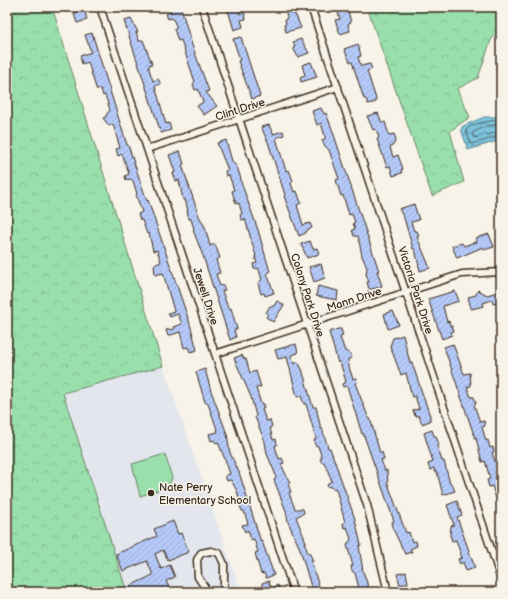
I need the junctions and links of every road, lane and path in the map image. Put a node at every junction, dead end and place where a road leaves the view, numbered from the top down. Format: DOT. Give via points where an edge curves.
graph roads {
  1 [pos="100,7"];
  2 [pos="202,7"];
  3 [pos="311,7"];
  4 [pos="338,87"];
  5 [pos="239,119"];
  6 [pos="147,150"];
  7 [pos="501,272"];
  8 [pos="406,292"];
  9 [pos="307,324"];
  10 [pos="215,354"];
  11 [pos="501,580"];
  12 [pos="208,592"];
  13 [pos="224,592"];
  14 [pos="294,592"];
  15 [pos="388,592"];
  1 -- 6 [label="street, Jewell Drive"];
  2 -- 5 [label="street, Colony Park Drive"];
  3 -- 4 [label="street, Victoria Park Drive"];
  4 -- 5 [label="street, Clint Drive"];
  4 -- 8 [label="street, Victoria Park Drive"];
  5 -- 6 [label="street, Clint Drive"];
  5 -- 9 [label="street, Colony Park Drive"];
  6 -- 10 [label="street, Jewell Drive"];
  7 -- 8 [label="street, Mann Drive" via="462,274"];
  8 -- 9 [label="street, Mann Drive"];
  8 -- 11 [label="street, Victoria Park Drive"];
  9 -- 10 [label="street, Mann Drive"];
  9 -- 15 [label="street, Colony Park Drive" via="367,504"];
  10 -- 14 [label="street, Jewell Drive"];
  12 -- 13 [label="street" via="198,577 197,560 201,553 211,551 219,553 224,564"];
}
